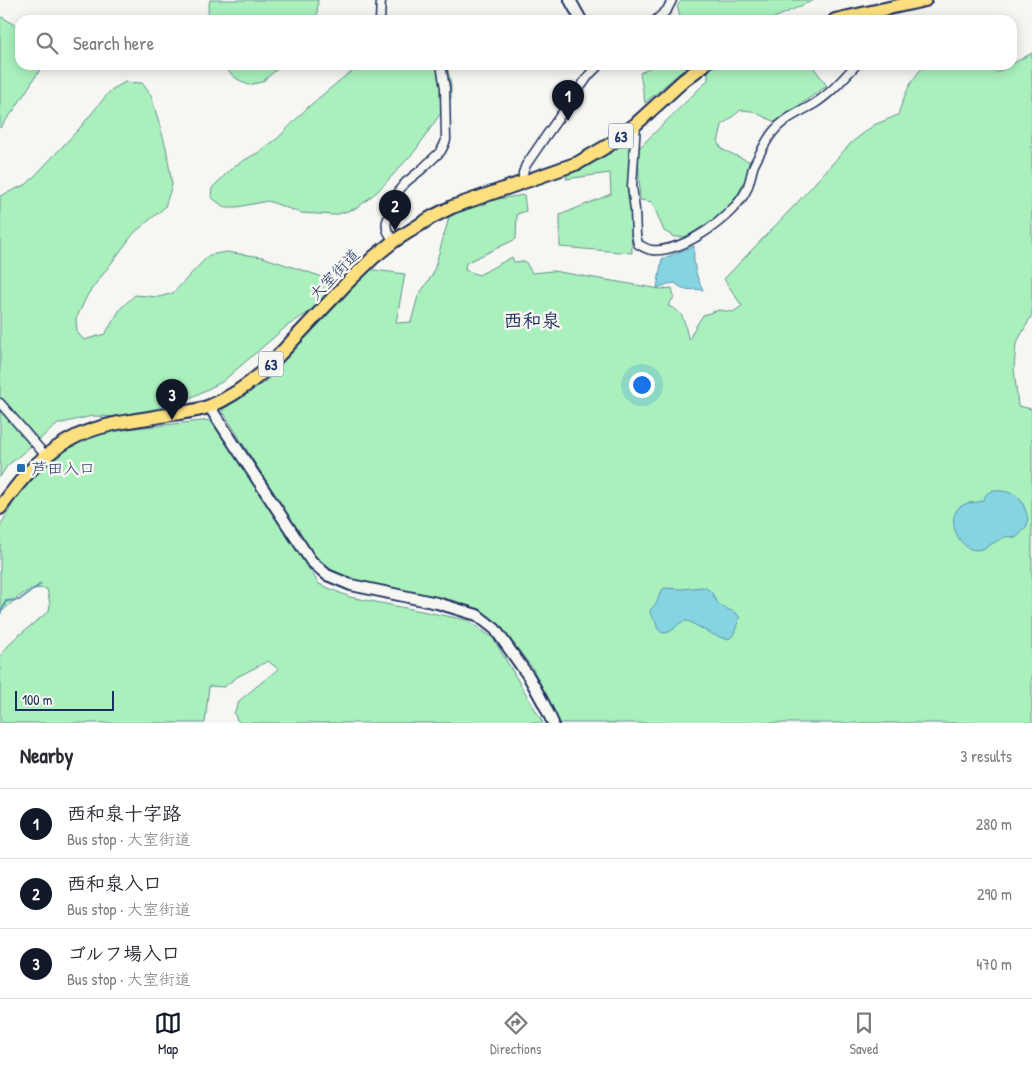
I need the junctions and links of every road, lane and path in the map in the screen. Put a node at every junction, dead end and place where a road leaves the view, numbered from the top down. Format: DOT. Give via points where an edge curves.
graph roads {
  1 [pos="381,0"];
  2 [pos="570,0"];
  3 [pos="672,0"];
  4 [pos="925,0"];
  5 [pos="380,15"];
  6 [pos="578,15"];
  7 [pos="662,15"];
  8 [pos="876,15"];
  9 [pos="442,70"];
  10 [pos="594,70"];
  11 [pos="697,70"];
  12 [pos="852,70"];
  13 [pos="636,124"];
  14 [pos="523,182"];
  15 [pos="394,241"];
  16 [pos="0,403"];
  17 [pos="210,406"];
  18 [pos="46,456"];
  19 [pos="0,508"];
  20 [pos="553,723"];
  1 -- 5 [label="street"];
  2 -- 6 [label="street"];
  3 -- 7 [label="street"];
  4 -- 8 [label="main road"];
  9 -- 15 [label="street" via="446,140 441,151 400,189 386,225"];
  10 -- 14 [label="street" via="526,165"];
  11 -- 13 [label="main road, 大室街道 / 63"];
  12 -- 13 [label="street" via="816,103 784,121 773,132 755,164 746,190 722,220 672,248 650,250 638,244 632,186"];
  13 -- 14 [label="main road, 大室街道 / 63" via="578,163"];
  14 -- 15 [label="main road, 大室街道 / 63" via="452,207"];
  15 -- 17 [label="main road, 大室街道 / 63" via="347,283 251,383"];
  16 -- 18 [label="street"];
  17 -- 18 [label="main road, 大室街道 / 63" via="87,432"];
  17 -- 20 [label="street" via="311,562 327,575 351,585 477,615 495,629 529,677"];
  18 -- 19 [label="main road, 大室街道 / 63" via="28,472"];
}
